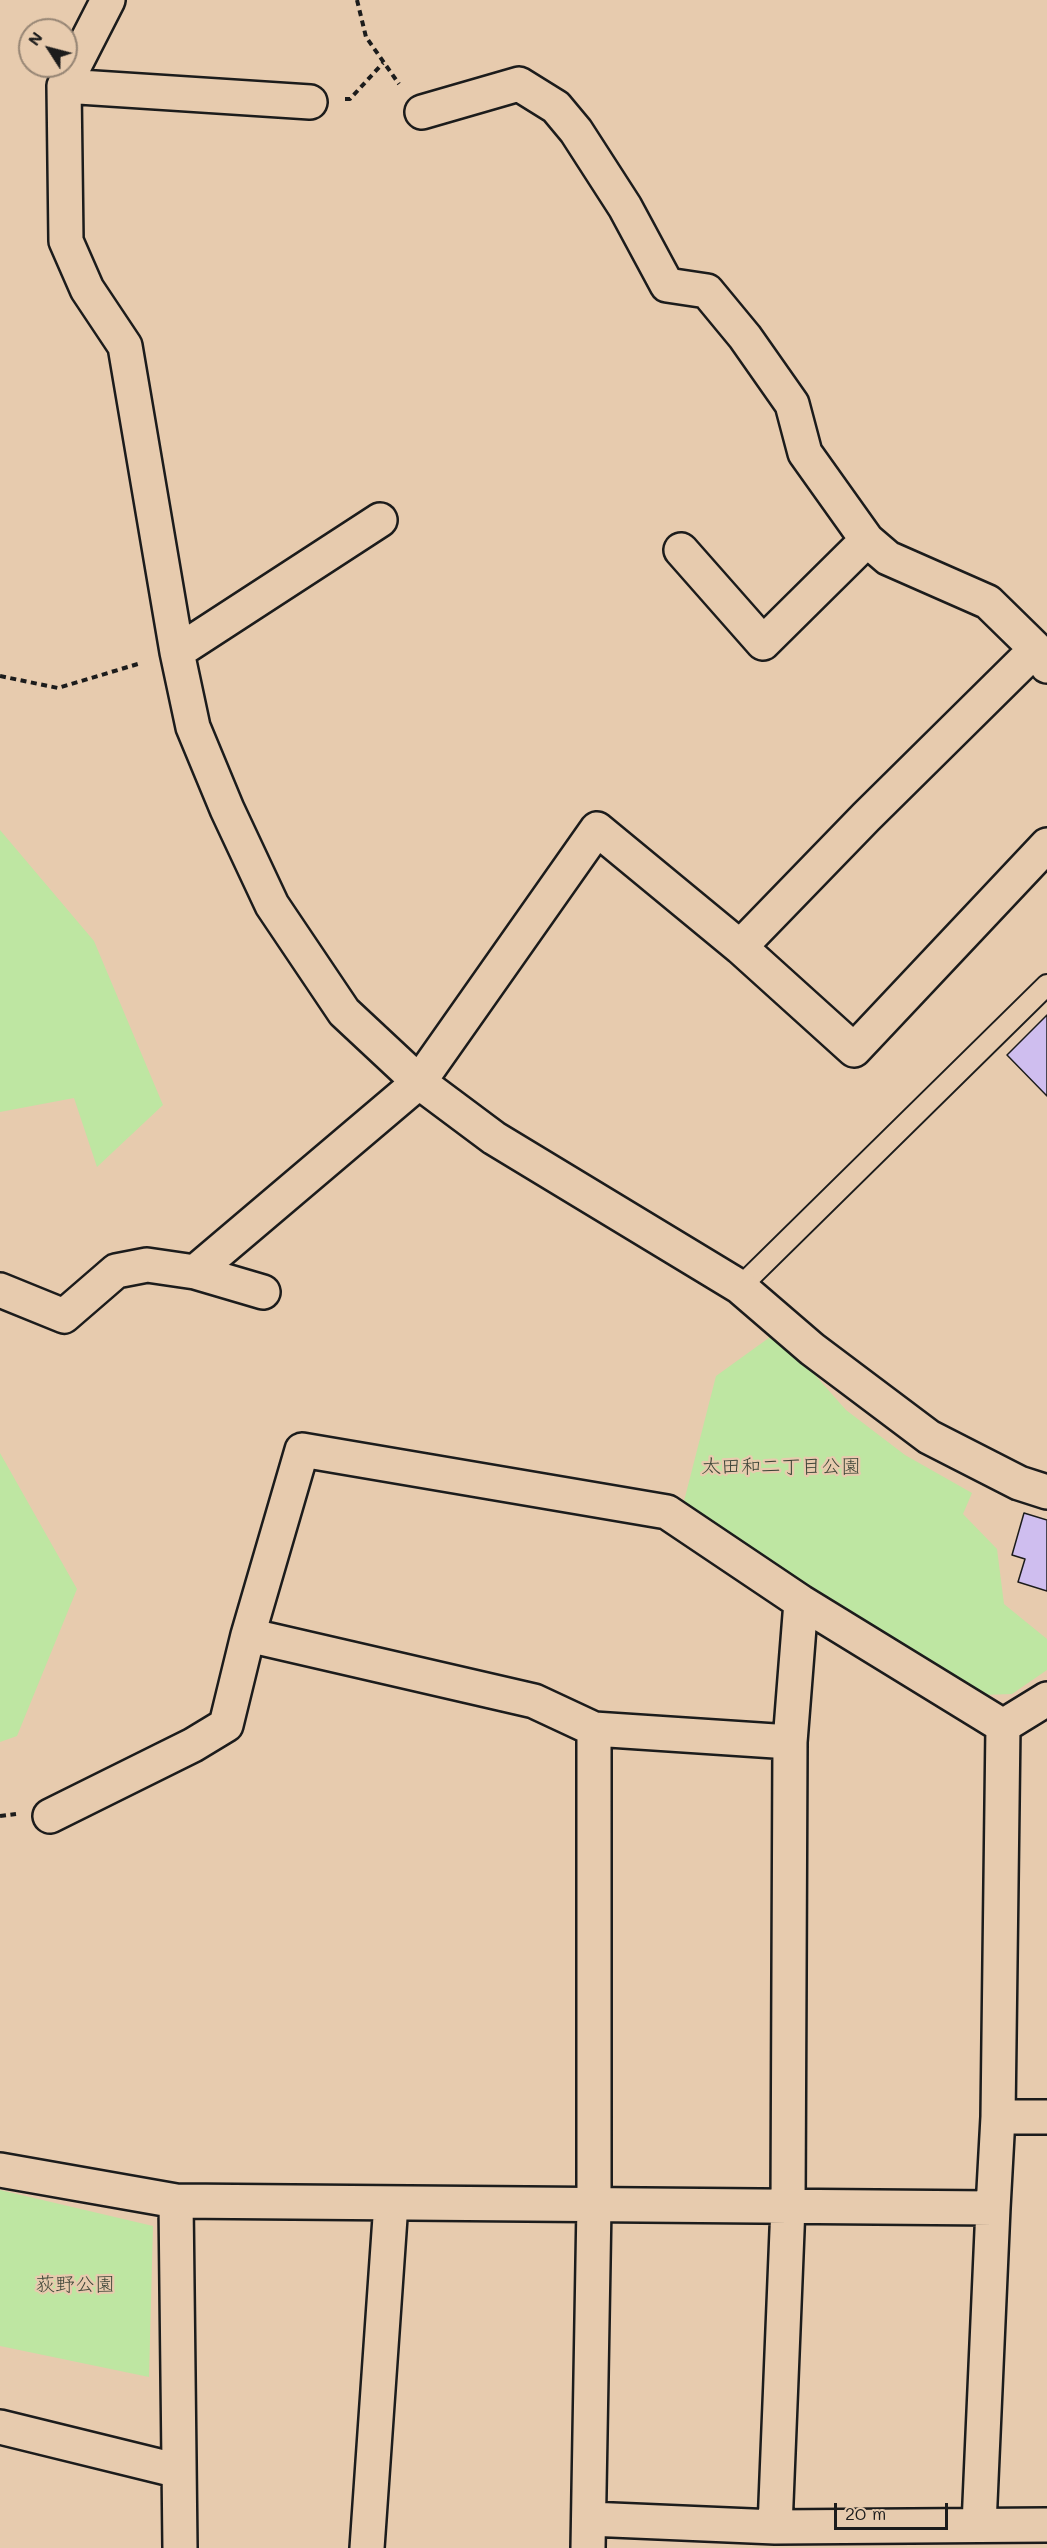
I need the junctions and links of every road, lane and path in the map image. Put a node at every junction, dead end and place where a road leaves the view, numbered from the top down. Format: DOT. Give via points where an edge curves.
graph roads {
  1 [pos="108,0"];
  2 [pos="357,0"];
  3 [pos="383,63"];
  4 [pos="64,86"];
  5 [pos="310,102"];
  6 [pos="422,112"];
  7 [pos="381,520"];
  8 [pos="867,540"];
  9 [pos="681,550"];
  10 [pos="177,652"];
  11 [pos="1042,657"];
  12 [pos="0,676"];
  13 [pos="1047,845"];
  14 [pos="740,947"];
  15 [pos="1047,985"];
  16 [pos="419,1082"];
  17 [pos="195,1272"];
  18 [pos="740,1287"];
  19 [pos="0,1290"];
  20 [pos="262,1292"];
  21 [pos="1047,1492"];
  22 [pos="801,1602"];
  23 [pos="248,1635"];
  24 [pos="1047,1699"];
  25 [pos="1003,1726"];
  26 [pos="594,1729"];
  27 [pos="790,1742"];
  28 [pos="50,1816"];
  29 [pos="1047,2116"];
  30 [pos="998,2117"];
  31 [pos="0,2170"];
  32 [pos="176,2201"];
  33 [pos="391,2203"];
  34 [pos="594,2205"];
  35 [pos="788,2206"];
  36 [pos="993,2208"];
  37 [pos="0,2427"];
  38 [pos="179,2471"];
  39 [pos="980,2525"];
  40 [pos="1047,2525"];
  41 [pos="775,2527"];
  42 [pos="589,2534"];
  43 [pos="180,2548"];
  44 [pos="367,2548"];
  1 -- 4 [label="street"];
  2 -- 3 [label="path" via="366,37"];
  3 -- 5 [label="path" via="350,99"];
  3 -- 6 [label="path"];
  4 -- 5 [label="street"];
  4 -- 10 [label="street" via="66,241 87,289 125,346"];
  6 -- 8 [label="street" via="519,84 556,107 625,207 667,285 708,291 745,337 792,404 805,453"];
  7 -- 10 [label="street"];
  8 -- 9 [label="street" via="763,643"];
  8 -- 11 [label="street" via="888,558 988,602"];
  10 -- 12 [label="path" via="58,688"];
  10 -- 16 [label="street" via="193,727 272,905 344,1012"];
  11 -- 14 [label="street" via="866,817"];
  13 -- 14 [label="street" via="854,1050"];
  14 -- 16 [label="street" via="597,829"];
  15 -- 18 [label="lane"];
  16 -- 17 [label="street"];
  16 -- 18 [label="street" via="494,1137"];
  17 -- 19 [label="street" via="147,1265 116,1271 64,1316"];
  17 -- 20 [label="street"];
  18 -- 21 [label="street" via="812,1349 929,1437 1019,1483"];
  22 -- 23 [label="street" via="667,1512 302,1450"];
  22 -- 25 [label="street"];
  22 -- 27 [label="street"];
  23 -- 26 [label="street" via="534,1701"];
  23 -- 28 [label="street" via="226,1725"];
  24 -- 25 [label="street"];
  25 -- 30 [label="street"];
  26 -- 27 [label="street"];
  26 -- 34 [label="street"];
  27 -- 35 [label="street"];
  29 -- 30 [label="street"];
  30 -- 36 [label="street"];
  31 -- 32 [label="street"];
  32 -- 33 [label="street"];
  32 -- 38 [label="street"];
  33 -- 34 [label="street"];
  33 -- 44 [label="street"];
  34 -- 35 [label="street"];
  34 -- 42 [label="street"];
  35 -- 36 [label="street"];
  35 -- 41 [label="street"];
  36 -- 39 [label="street"];
  37 -- 38 [label="street"];
  38 -- 43 [label="street"];
  39 -- 40 [label="street"];
  39 -- 41 [label="street"];
  41 -- 42 [label="street"];
}
